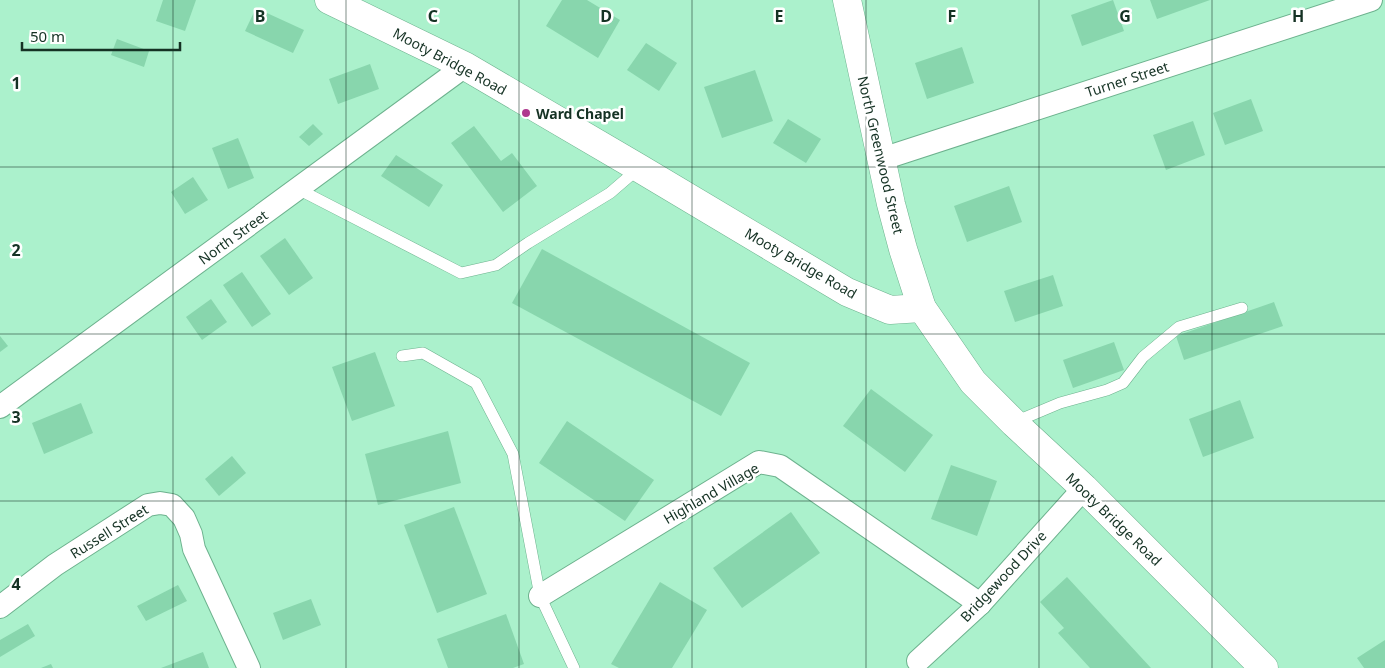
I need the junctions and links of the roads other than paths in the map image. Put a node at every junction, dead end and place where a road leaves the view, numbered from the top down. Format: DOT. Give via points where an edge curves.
graph roads {
  1 [pos="329,0"];
  2 [pos="846,0"];
  3 [pos="1371,0"];
  4 [pos="465,66"];
  5 [pos="882,159"];
  6 [pos="639,168"];
  7 [pos="298,189"];
  8 [pos="922,308"];
  9 [pos="1242,308"];
  10 [pos="402,356"];
  11 [pos="0,408"];
  12 [pos="1014,422"];
  13 [pos="1084,488"];
  14 [pos="540,596"];
  15 [pos="980,604"];
  16 [pos="0,607"];
  17 [pos="918,661"];
  18 [pos="249,668"];
  19 [pos="574,668"];
  20 [pos="1264,668"];
  1 -- 4 [label="main road, Mooty Bridge Road"];
  2 -- 5 [label="main road, North Greenwood Street"];
  3 -- 5 [label="street, Turner Street"];
  4 -- 6 [label="main road, Mooty Bridge Road"];
  4 -- 7 [label="street, North Street"];
  5 -- 8 [label="main road, North Greenwood Street" via="903,249"];
  6 -- 7 [label="lane" via="610,193 496,265 461,273"];
  6 -- 8 [label="main road, Mooty Bridge Road" via="847,292 890,310"];
  7 -- 11 [label="street, North Street"];
  8 -- 12 [label="main road, Mooty Bridge Road" via="973,382"];
  9 -- 12 [label="lane" via="1179,327 1143,357 1124,383 1060,403"];
  10 -- 14 [label="lane" via="423,353 476,384 513,454"];
  12 -- 13 [label="main road, Mooty Bridge Road"];
  13 -- 15 [label="street, Bridgewood Drive"];
  13 -- 20 [label="main road, Mooty Bridge Road"];
  14 -- 15 [label="street, Highland Village" via="759,462 780,466"];
  14 -- 19 [label="lane"];
  15 -- 17 [label="street, Bridgewood Drive"];
  16 -- 18 [label="street, Russell Street" via="55,565 148,505 160,502 172,505 184,518 194,549"];
}
